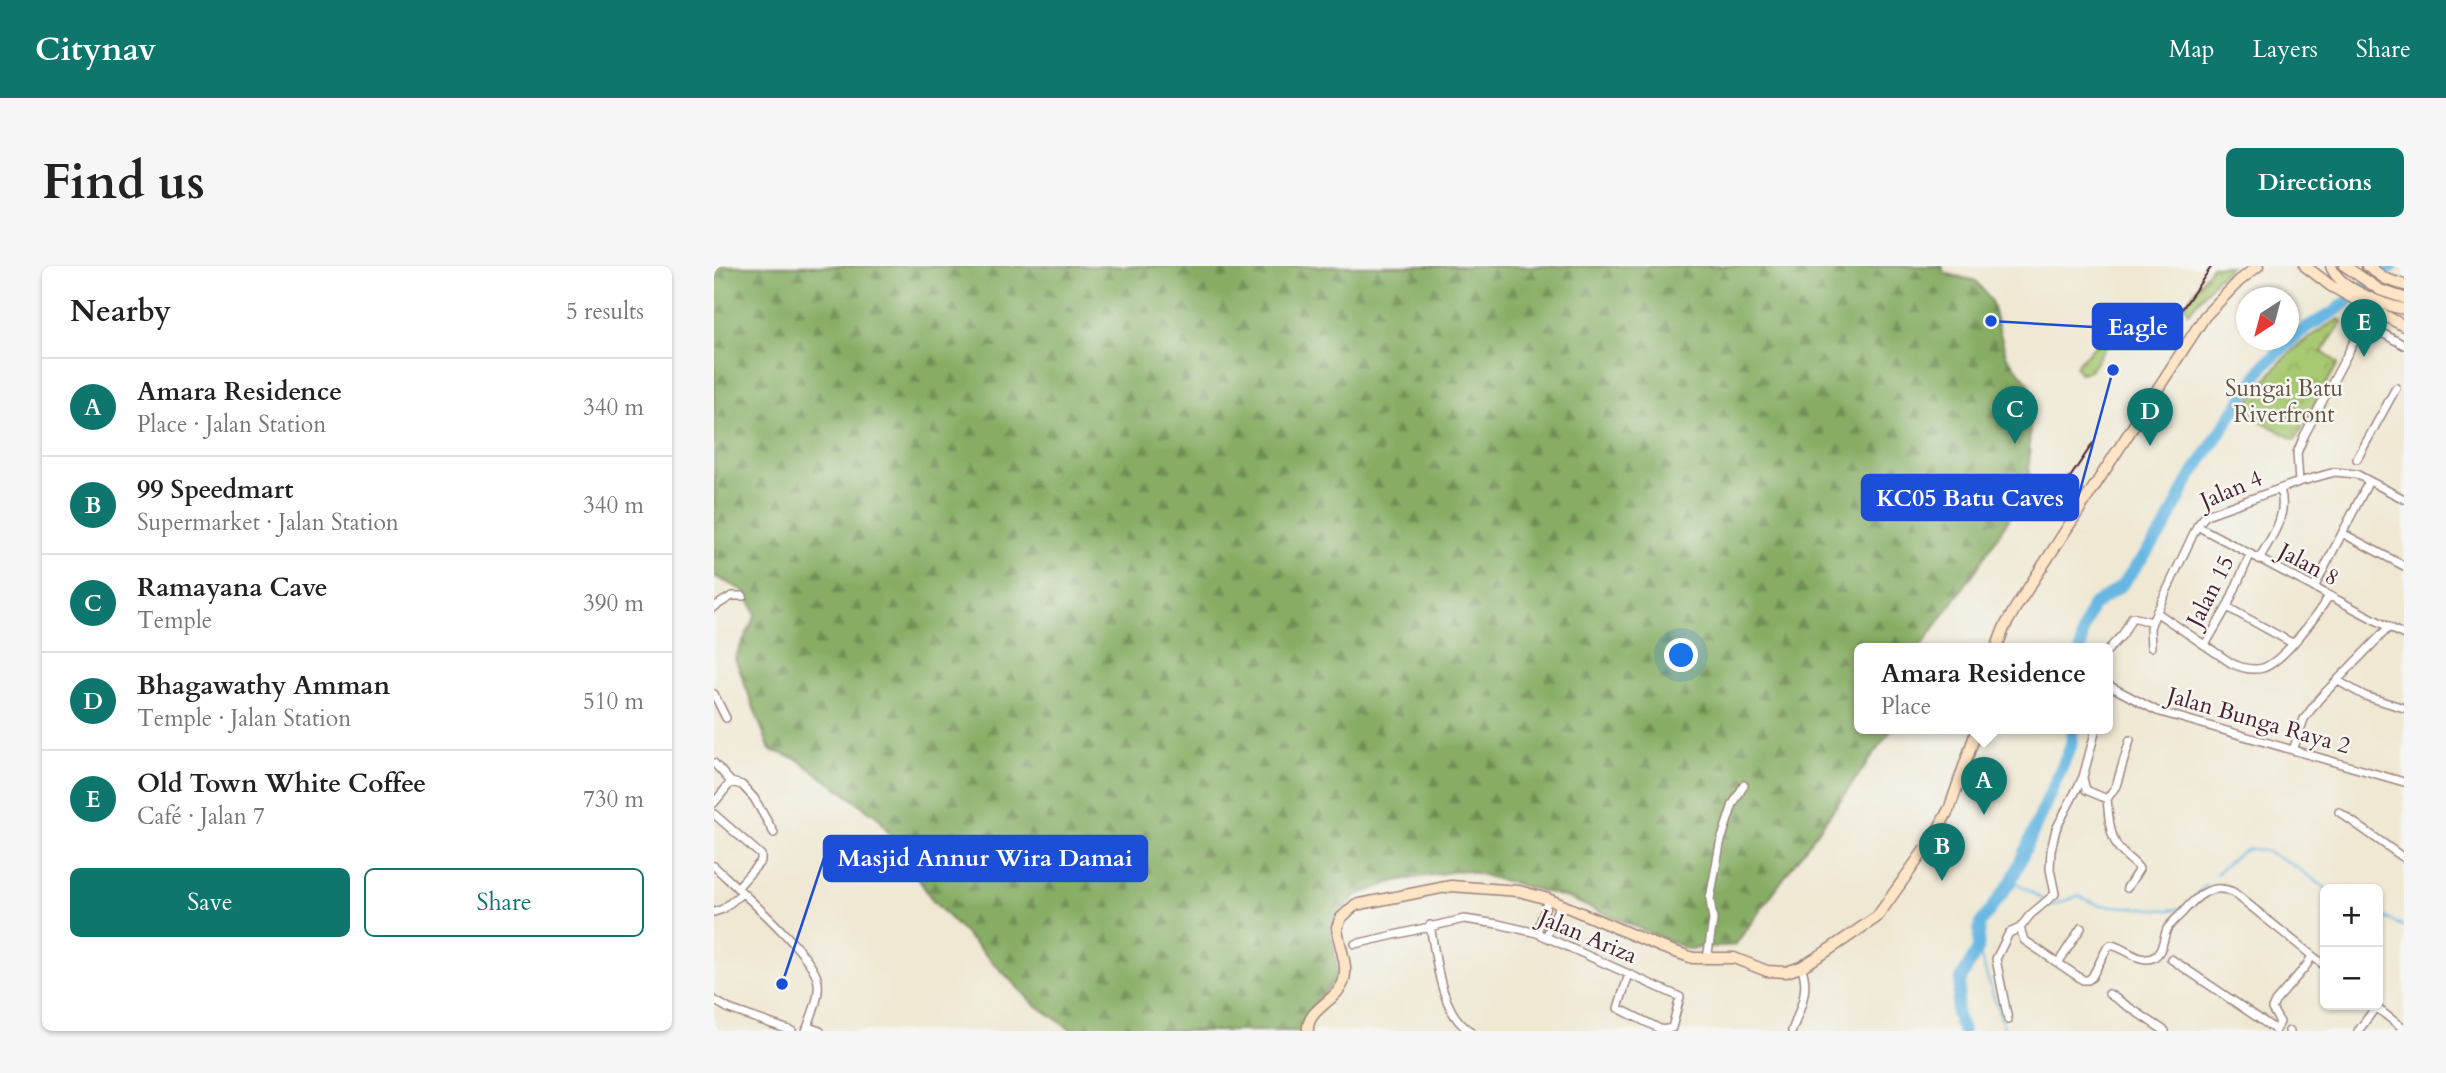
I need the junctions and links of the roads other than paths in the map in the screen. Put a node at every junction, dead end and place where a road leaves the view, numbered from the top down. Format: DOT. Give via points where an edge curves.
graph roads {
  1 [pos="2258,266"];
  2 [pos="2305,266"];
  3 [pos="2319,266"];
  4 [pos="2345,266"];
  5 [pos="2367,266"];
  6 [pos="2330,267"];
  7 [pos="2325,282"];
  8 [pos="2404,285"];
  9 [pos="2348,291"];
  10 [pos="2404,298"];
  11 [pos="2375,307"];
  12 [pos="2404,309"];
  13 [pos="2367,325"];
  14 [pos="2404,326"];
  15 [pos="2404,345"];
  16 [pos="2396,388"];
  17 [pos="2357,459"];
  18 [pos="2369,481"];
  19 [pos="2299,482"];
  20 [pos="2280,489"];
  21 [pos="2403,498"];
  22 [pos="2197,526"];
  23 [pos="2342,533"];
  24 [pos="2250,555"];
  25 [pos="2259,559"];
  26 [pos="2404,566"];
  27 [pos="2314,588"];
  28 [pos="743,596"];
  29 [pos="2329,596"];
  30 [pos="714,607"];
  31 [pos="2227,607"];
  32 [pos="2155,612"];
  33 [pos="2152,622"];
  34 [pos="2389,627"];
  35 [pos="2404,635"];
  36 [pos="1999,643"];
  37 [pos="2292,643"];
  38 [pos="2113,645"];
  39 [pos="2205,645"];
  40 [pos="2151,647"];
  41 [pos="2338,681"];
  42 [pos="2113,688"];
  43 [pos="714,694"];
  44 [pos="2404,708"];
  45 [pos="726,718"];
  46 [pos="1975,734"];
  47 [pos="2095,734"];
  48 [pos="2130,740"];
  49 [pos="2293,750"];
  50 [pos="714,763"];
  51 [pos="2082,777"];
  52 [pos="731,782"];
  53 [pos="2404,782"];
  54 [pos="1744,785"];
  55 [pos="2107,799"];
  56 [pos="714,803"];
  57 [pos="2339,812"];
  58 [pos="714,814"];
  59 [pos="774,833"];
  60 [pos="2404,858"];
  61 [pos="714,866"];
  62 [pos="2127,888"];
  63 [pos="739,890"];
  64 [pos="1548,900"];
  65 [pos="1559,904"];
  66 [pos="714,912"];
  67 [pos="1430,925"];
  68 [pos="2020,928"];
  69 [pos="2081,929"];
  70 [pos="1536,933"];
  71 [pos="1546,937"];
  72 [pos="1355,944"];
  73 [pos="2312,956"];
  74 [pos="1707,959"];
  75 [pos="2171,959"];
  76 [pos="2058,962"];
  77 [pos="2320,963"];
  78 [pos="1801,967"];
  79 [pos="1629,974"];
  80 [pos="2109,994"];
  81 [pos="714,1000"];
  82 [pos="2371,1010"];
  83 [pos="2379,1010"];
  84 [pos="2008,1020"];
  85 [pos="2404,1028"];
  86 [pos="807,1029"];
  87 [pos="1658,1030"];
  88 [pos="2275,1030"];
  89 [pos="792,1031"];
  90 [pos="820,1031"];
  91 [pos="1308,1031"];
  92 [pos="1470,1031"];
  93 [pos="1792,1031"];
  94 [pos="2165,1031"];
  95 [pos="2358,1031"];
  1 -- 36 [label="street" via="2205,316 2016,607"];
  2 -- 7 [label="street"];
  3 -- 7 [label="street"];
  4 -- 10 [label="street" via="2380,290"];
  5 -- 8 [label="street"];
  6 -- 9 [label="street"];
  7 -- 9 [label="street"];
  9 -- 11 [label="street"];
  11 -- 12 [label="street"];
  11 -- 13 [label="street"];
  11 -- 14 [label="street"];
  13 -- 15 [label="street"];
  13 -- 19 [label="street" via="2304,436 2297,453"];
  16 -- 17 [label="street"];
  18 -- 19 [label="street, Jalan 4" via="2335,472"];
  18 -- 21 [label="street, Jalan 4"];
  18 -- 23 [label="street"];
  19 -- 20 [label="street, Jalan 4"];
  20 -- 22 [label="street, Jalan 4" via="2206,515"];
  20 -- 25 [label="street" via="2284,511"];
  22 -- 24 [label="street, Jalan 8"];
  22 -- 32 [label="street, Jalan 4"];
  23 -- 26 [label="street"];
  23 -- 27 [label="street"];
  24 -- 25 [label="street, Jalan 8"];
  24 -- 31 [label="street, Jalan 15"];
  25 -- 27 [label="street, Jalan 8"];
  27 -- 29 [label="street, Jalan 8"];
  28 -- 30 [label="street" via="732,596"];
  29 -- 34 [label="street, Jalan 8"];
  29 -- 37 [label="street"];
  31 -- 37 [label="street"];
  31 -- 39 [label="street, Jalan 15"];
  32 -- 33 [label="street, Jalan 4"];
  32 -- 39 [label="street"];
  33 -- 38 [label="street" via="2133,617"];
  33 -- 40 [label="street, Jalan 4"];
  34 -- 35 [label="street, Jalan 8"];
  34 -- 41 [label="street"];
  37 -- 39 [label="street" via="2266,667 2255,670 2231,663"];
  41 -- 44 [label="street" via="2365,696"];
  41 -- 49 [label="street" via="2304,719"];
  42 -- 49 [label="street, Jalan Bunga Raya 2" via="2157,711"];
  43 -- 45 [label="street"];
  46 -- 78 [label="street" via="1950,807 1890,901 1867,925"];
  47 -- 51 [label="street"];
  48 -- 55 [label="street" via="2116,786"];
  49 -- 53 [label="street, Jalan Bunga Raya 2"];
  50 -- 52 [label="street"];
  51 -- 55 [label="street" via="2086,790"];
  51 -- 68 [label="street" via="2056,829 2051,850 2056,892"];
  52 -- 56 [label="street"];
  52 -- 59 [label="street" via="742,785 754,798"];
  54 -- 74 [label="street" via="1720,845 1710,899 1713,919"];
  55 -- 62 [label="street" via="2117,847 2139,869"];
  57 -- 60 [label="street"];
  58 -- 63 [label="street" via="761,856"];
  61 -- 63 [label="street"];
  63 -- 66 [label="street" via="723,909"];
  63 -- 86 [label="street" via="794,944 817,978"];
  64 -- 65 [label="street"];
  64 -- 70 [label="street"];
  64 -- 91 [label="street" via="1519,891 1451,887 1355,905 1337,927 1346,974 1343,984 1313,1014"];
  65 -- 71 [label="street"];
  65 -- 74 [label="street" via="1661,947"];
  67 -- 70 [label="street, Jalan Ariza" via="1464,919"];
  67 -- 72 [label="street, Jalan Ariza"];
  67 -- 92 [label="street" via="1448,1004"];
  68 -- 76 [label="street" via="2024,940"];
  68 -- 84 [label="street" via="2010,933 1996,959"];
  69 -- 76 [label="street"];
  70 -- 71 [label="street, Jalan Ariza"];
  71 -- 79 [label="street, Jalan Ariza"];
  73 -- 76 [label="street" via="2224,888 2195,898 2168,929 2152,958 2115,945 2107,948 2088,980"];
  73 -- 77 [label="street"];
  73 -- 88 [label="street" via="2275,1002 2272,1009 2280,1022"];
  74 -- 78 [label="street" via="1734,958 1776,973"];
  75 -- 88 [label="street"];
  78 -- 93 [label="street" via="1803,1000"];
  79 -- 87 [label="street" via="1618,1008"];
  79 -- 87 [label="street, Jalan Ariza" via="1680,997 1672,1028"];
  80 -- 94 [label="street"];
  81 -- 89 [label="street"];
  82 -- 95 [label="street"];
  83 -- 85 [label="street"];
  86 -- 90 [label="street"];
}
